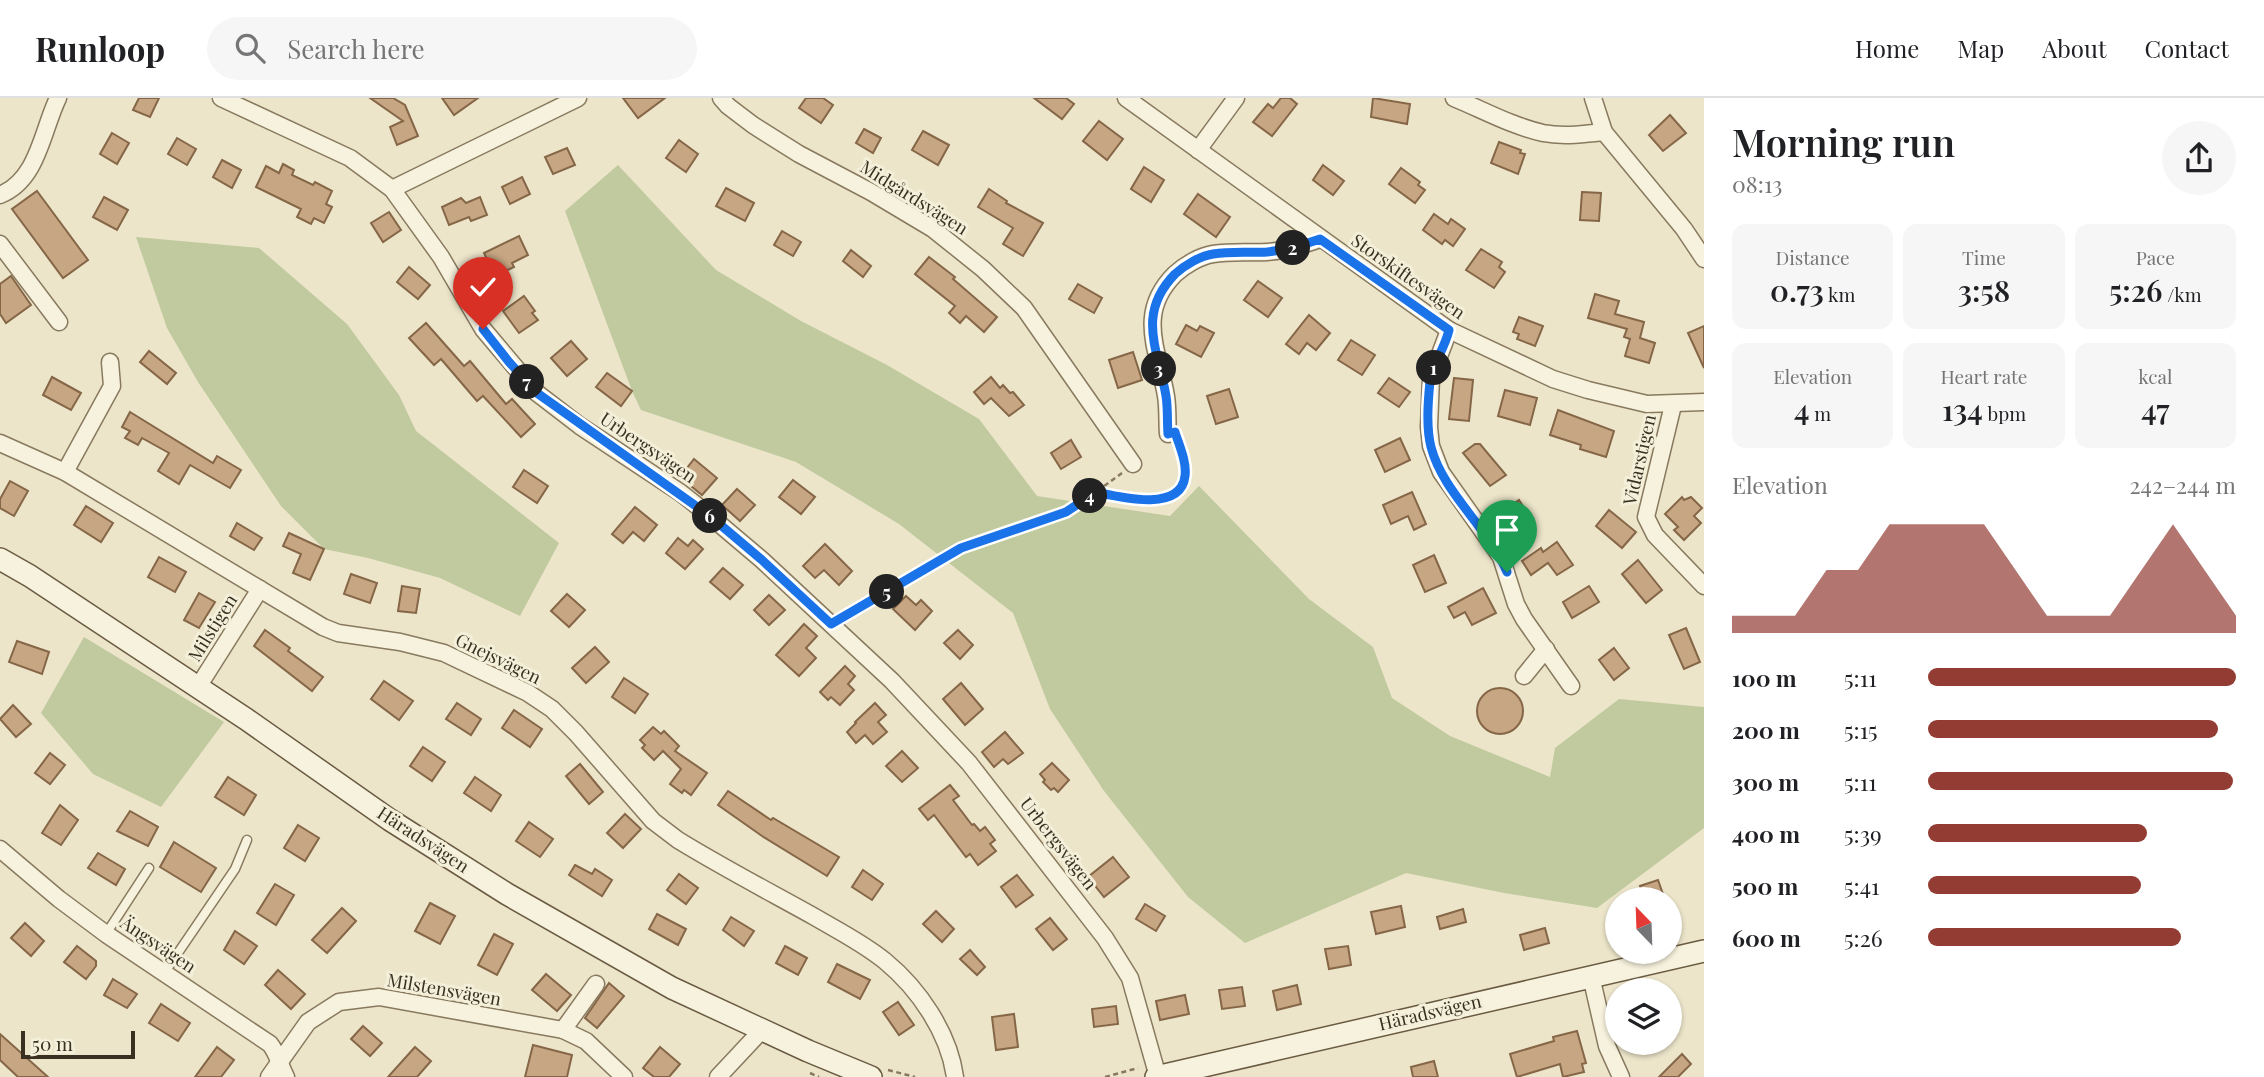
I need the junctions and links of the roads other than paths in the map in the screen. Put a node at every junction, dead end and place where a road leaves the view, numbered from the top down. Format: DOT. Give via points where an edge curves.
graph roads {
  1 [pos="58,98"];
  2 [pos="221,98"];
  3 [pos="578,98"];
  4 [pos="721,98"];
  5 [pos="1126,98"];
  6 [pos="1236,98"];
  7 [pos="1454,98"];
  8 [pos="1593,98"];
  9 [pos="1604,132"];
  10 [pos="1198,150"];
  11 [pos="391,189"];
  12 [pos="0,195"];
  13 [pos="1320,239"];
  14 [pos="0,244"];
  15 [pos="1704,259"];
  16 [pos="59,322"];
  17 [pos="1449,330"];
  18 [pos="110,362"];
  19 [pos="1704,402"];
  20 [pos="1673,405"];
  21 [pos="1168,434"];
  22 [pos="0,443"];
  23 [pos="1133,464"];
  24 [pos="65,472"];
  25 [pos="0,558"];
  26 [pos="1704,586"];
  27 [pos="260,589"];
  28 [pos="1546,649"];
  29 [pos="1524,676"];
  30 [pos="1571,686"];
  31 [pos="198,687"];
  32 [pos="247,840"];
  33 [pos="0,849"];
  34 [pos="149,867"];
  35 [pos="106,934"];
  36 [pos="1704,951"];
  37 [pos="165,972"];
  38 [pos="1591,976"];
  39 [pos="596,984"];
  40 [pos="563,1030"];
  41 [pos="762,1030"];
  42 [pos="278,1073"];
  43 [pos="878,1073"];
  44 [pos="1186,1074"];
  45 [pos="624,1077"];
  46 [pos="718,1077"];
  47 [pos="955,1077"];
  48 [pos="1157,1077"];
  49 [pos="1621,1077"];
  1 -- 12 [label="street" via="29,170 19,184"];
  2 -- 11 [label="street, Urbergsvägen" via="350,158"];
  3 -- 11 [label="street"];
  4 -- 23 [label="street, Midgårdsvägen" via="799,154 933,229 984,270 1024,308"];
  5 -- 10 [label="street, Storskiftesvägen"];
  6 -- 10 [label="street"];
  7 -- 9 [label="street" via="1544,133"];
  8 -- 9 [label="street"];
  9 -- 15 [label="street"];
  10 -- 13 [label="street, Storskiftesvägen"];
  11 -- 48 [label="street, Urbergsvägen" via="435,247 483,329 537,393 691,500 762,560 892,681 969,763 1056,872 1130,978"];
  13 -- 17 [label="street, Storskiftesvägen"];
  13 -- 21 [label="street" via="1270,252 1211,254 1192,262 1166,284 1156,297 1153,324"];
  14 -- 16 [label="street"];
  17 -- 20 [label="street, Storskiftesvägen" via="1553,379 1643,403"];
  17 -- 28 [label="street" via="1431,379 1431,446 1441,472 1501,557 1516,604"];
  18 -- 24 [label="street" via="112,386"];
  19 -- 20 [label="street, Storskiftesvägen"];
  20 -- 26 [label="street, Vidarstigen" via="1646,517 1655,535"];
  22 -- 24 [label="street, Gnejsvägen"];
  24 -- 27 [label="street, Gnejsvägen"];
  25 -- 31 [label="street, Häradsvägen"];
  27 -- 31 [label="street, Milstigen"];
  27 -- 47 [label="street, Gnejsvägen" via="338,634 444,653 552,709 653,821 678,840 886,961 932,1015 953,1060"];
  28 -- 29 [label="street"];
  28 -- 30 [label="street"];
  31 -- 41 [label="street, Häradsvägen" via="390,820 498,888 672,988"];
  32 -- 37 [label="lane" via="235,869"];
  33 -- 35 [label="street, Ängsvägen"];
  34 -- 35 [label="lane"];
  35 -- 37 [label="street, Ängsvägen"];
  36 -- 38 [label="street, Häradsvägen"];
  37 -- 42 [label="street, Ängsvägen" via="270,1044"];
  38 -- 44 [label="street, Häradsvägen"];
  38 -- 49 [label="street" via="1607,1046"];
  39 -- 40 [label="street"];
  40 -- 42 [label="street, Milstensvägen" via="379,997 339,1002 308,1022"];
  40 -- 45 [label="street, Milstensvägen" via="586,1041"];
  41 -- 43 [label="street, Häradsvägen"];
  41 -- 46 [label="street"];
  44 -- 48 [label="street, Häradsvägen"];
}
